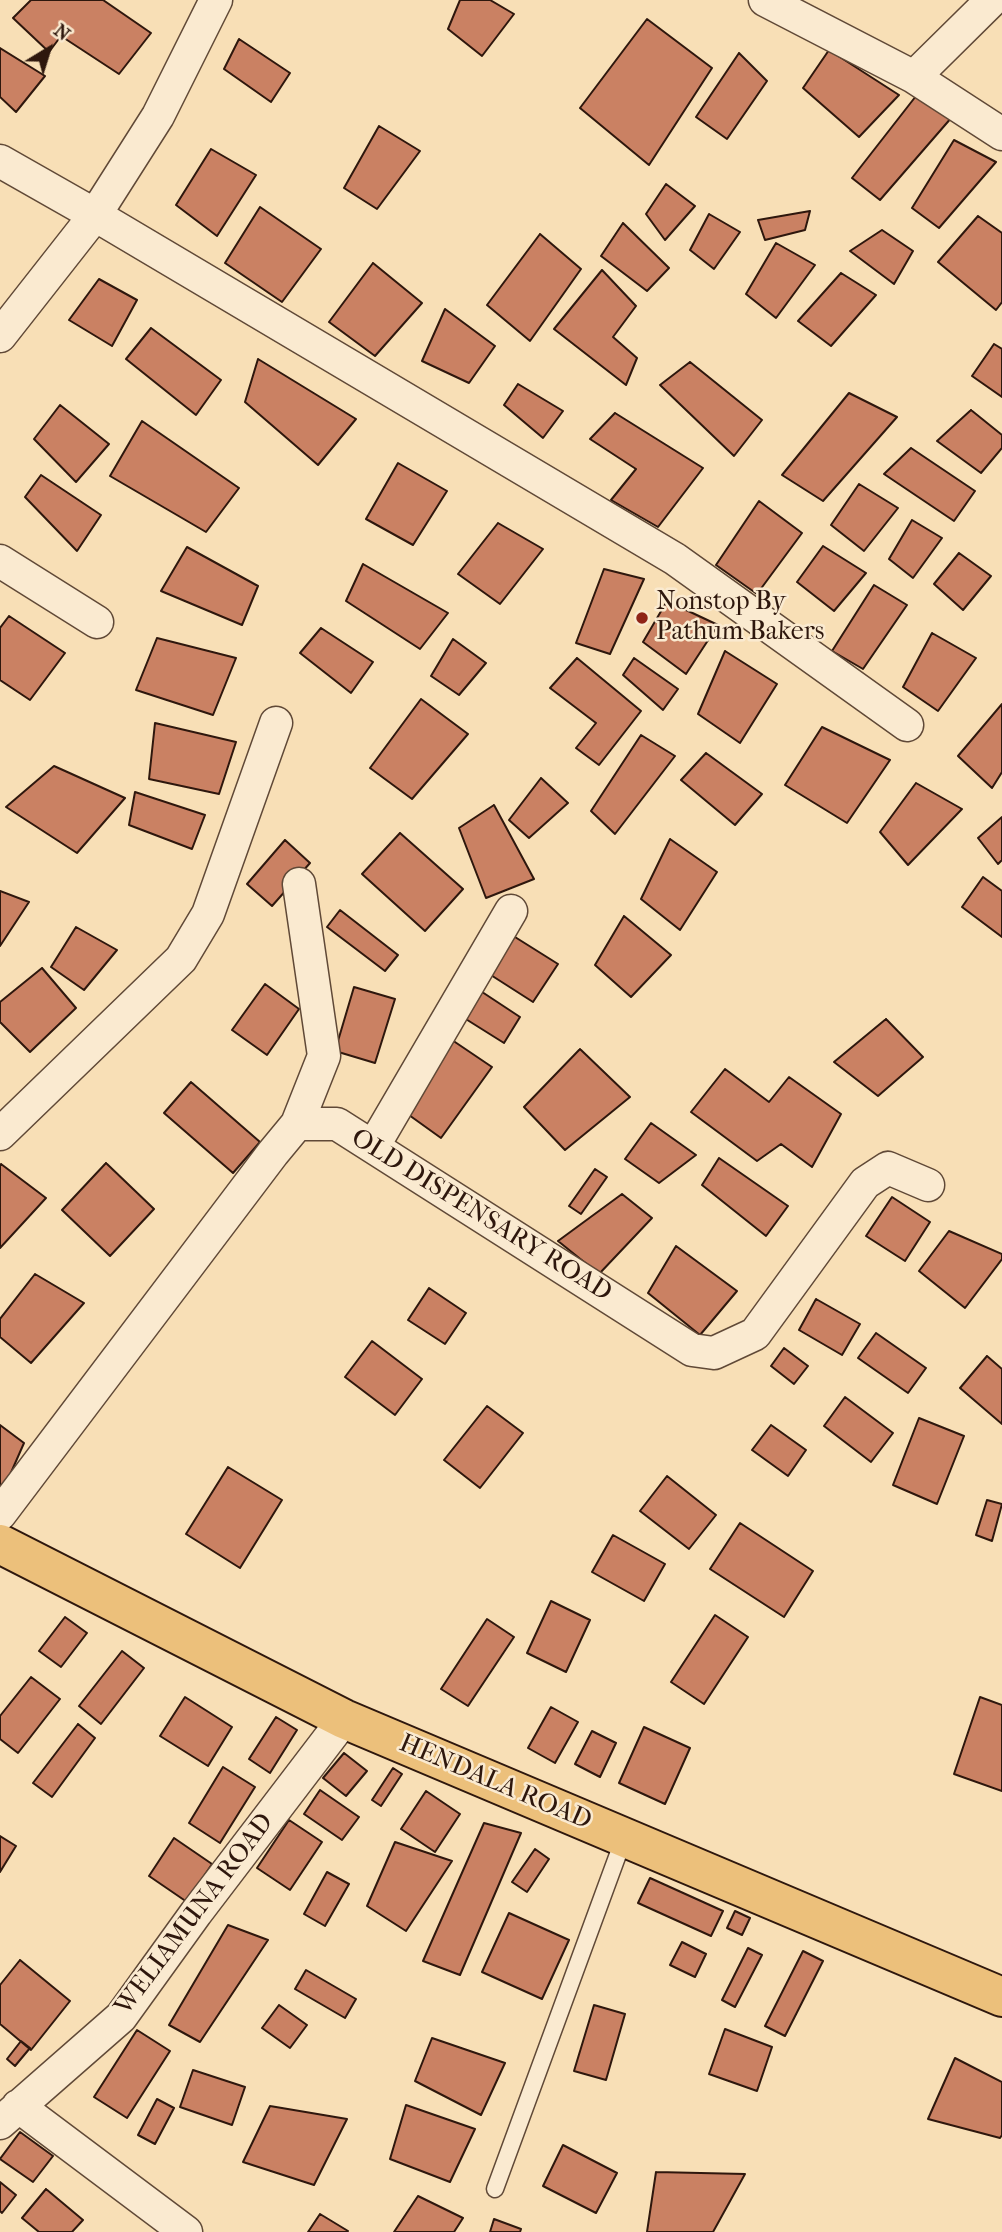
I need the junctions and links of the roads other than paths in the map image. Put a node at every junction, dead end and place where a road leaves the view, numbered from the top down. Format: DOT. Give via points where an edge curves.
graph roads {
  1 [pos="216,0"];
  2 [pos="765,0"];
  3 [pos="992,0"];
  4 [pos="914,76"];
  5 [pos="1002,134"];
  6 [pos="0,161"];
  7 [pos="94,215"];
  8 [pos="0,336"];
  9 [pos="0,561"];
  10 [pos="97,622"];
  11 [pos="276,723"];
  12 [pos="907,724"];
  13 [pos="299,884"];
  14 [pos="511,911"];
  15 [pos="297,1124"];
  16 [pos="0,1134"];
  17 [pos="373,1147"];
  18 [pos="928,1185"];
  19 [pos="0,1514"];
  20 [pos="0,1544"];
  21 [pos="344,1719"];
  22 [pos="624,1838"];
  23 [pos="1002,1997"];
  24 [pos="9,2115"];
  25 [pos="495,2189"];
  26 [pos="186,2232"];
  1 -- 7 [label="street" via="158,116"];
  2 -- 4 [label="street"];
  3 -- 4 [label="street"];
  4 -- 5 [label="street"];
  6 -- 7 [label="street"];
  7 -- 8 [label="street"];
  7 -- 12 [label="street" via="675,559"];
  9 -- 10 [label="street"];
  11 -- 16 [label="street" via="208,914 181,959"];
  13 -- 15 [label="street" via="324,1056"];
  14 -- 17 [label="street"];
  15 -- 17 [label="street, OLD DISPENSARY ROAD" via="337,1124"];
  15 -- 19 [label="street"];
  17 -- 18 [label="street, OLD DISPENSARY ROAD" via="692,1350 714,1353 755,1334 865,1183 888,1168"];
  20 -- 21 [label="main road, HENDALA ROAD"];
  21 -- 22 [label="main road, HENDALA ROAD"];
  21 -- 24 [label="street, WELIAMUNA ROAD" via="121,2017"];
  22 -- 23 [label="main road, HENDALA ROAD"];
  22 -- 25 [label="lane"];
  24 -- 26 [label="street"];
}
